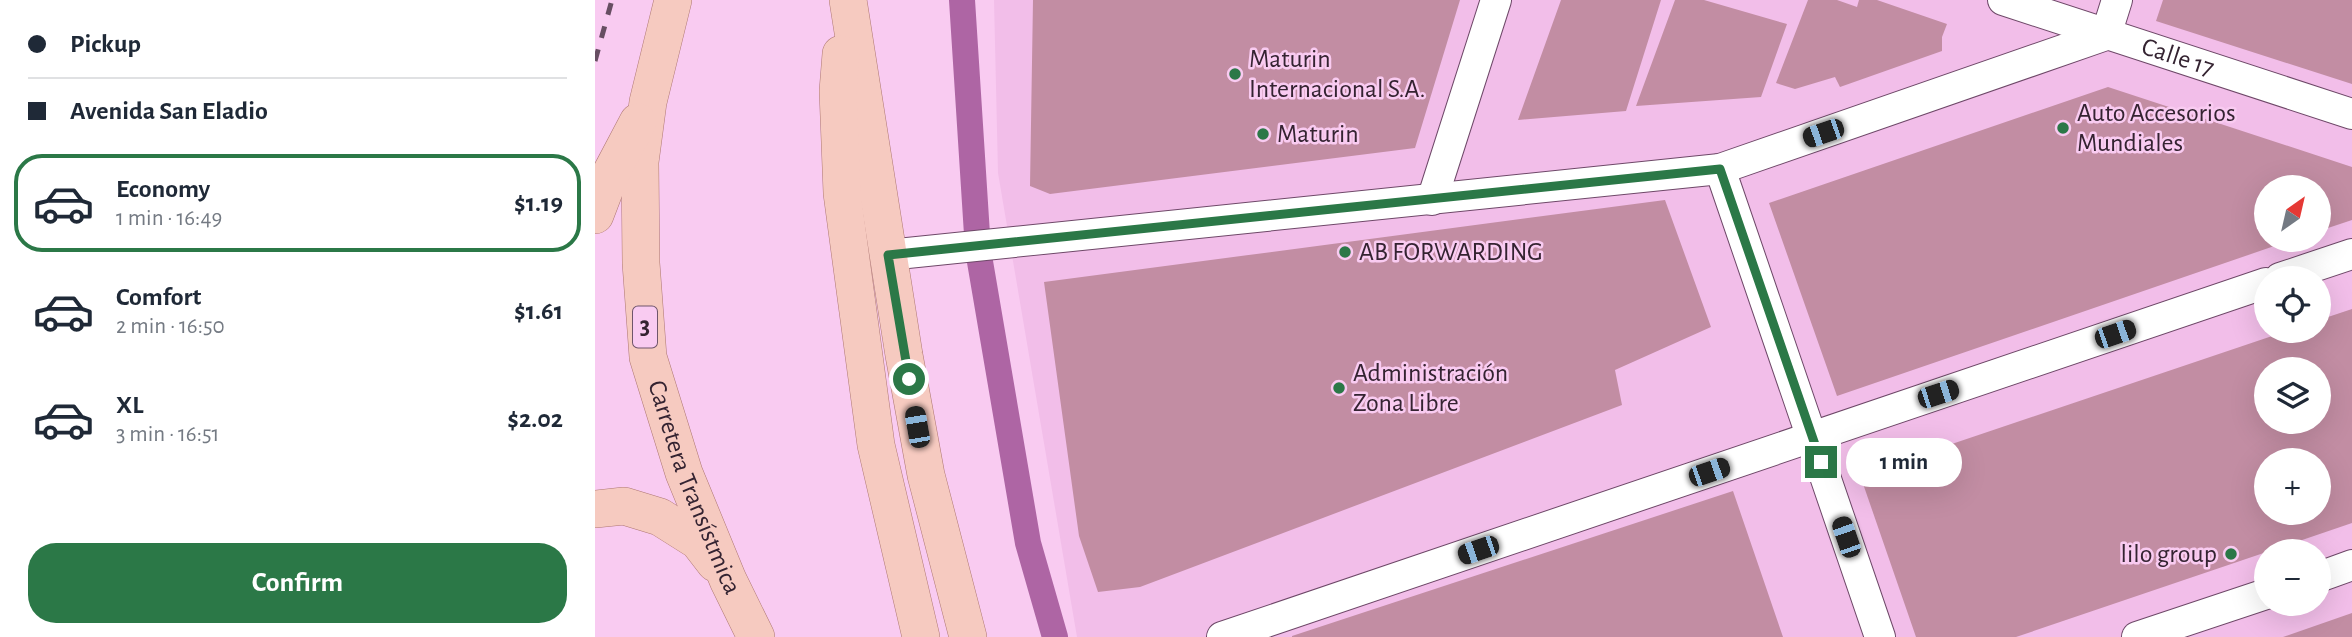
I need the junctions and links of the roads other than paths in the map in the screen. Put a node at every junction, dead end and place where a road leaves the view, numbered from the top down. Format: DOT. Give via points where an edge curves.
graph roads {
  1 [pos="673,0"];
  2 [pos="846,0"];
  3 [pos="1496,0"];
  4 [pos="2003,0"];
  5 [pos="2117,0"];
  6 [pos="2106,35"];
  7 [pos="648,102"];
  8 [pos="2352,114"];
  9 [pos="1720,169"];
  10 [pos="1432,200"];
  11 [pos="595,215"];
  12 [pos="2352,254"];
  13 [pos="888,255"];
  14 [pos="2316,266"];
  15 [pos="2254,287"];
  16 [pos="1812,437"];
  17 [pos="595,509"];
  18 [pos="2352,565"];
  19 [pos="2331,573"];
  20 [pos="728,580"];
  21 [pos="2254,598"];
  22 [pos="756,637"];
  23 [pos="922,637"];
  24 [pos="968,637"];
  25 [pos="1222,637"];
  26 [pos="1880,637"];
  27 [pos="2137,637"];
  1 -- 7 [label="main road, Carretera Transístmica / 3"];
  2 -- 13 [label="main road"];
  2 -- 23 [label="main road" via="838,91 842,193 876,444"];
  3 -- 10 [label="street"];
  4 -- 6 [label="street, Calle 17"];
  5 -- 6 [label="street"];
  6 -- 8 [label="street, Calle 17"];
  6 -- 9 [label="street"];
  7 -- 11 [label="main road"];
  7 -- 20 [label="main road, Carretera Transístmica / 3" via="640,162 648,358 684,473"];
  9 -- 10 [label="street"];
  9 -- 16 [label="street"];
  10 -- 13 [label="street"];
  12 -- 14 [label="street"];
  13 -- 24 [label="main road" via="926,475"];
  15 -- 16 [label="street"];
  16 -- 25 [label="street"];
  16 -- 26 [label="street"];
  17 -- 20 [label="main road" via="624,506 660,517 698,541"];
  18 -- 19 [label="street"];
  20 -- 22 [label="main road, Carretera Transístmica / 3"];
  21 -- 27 [label="street"];
}
